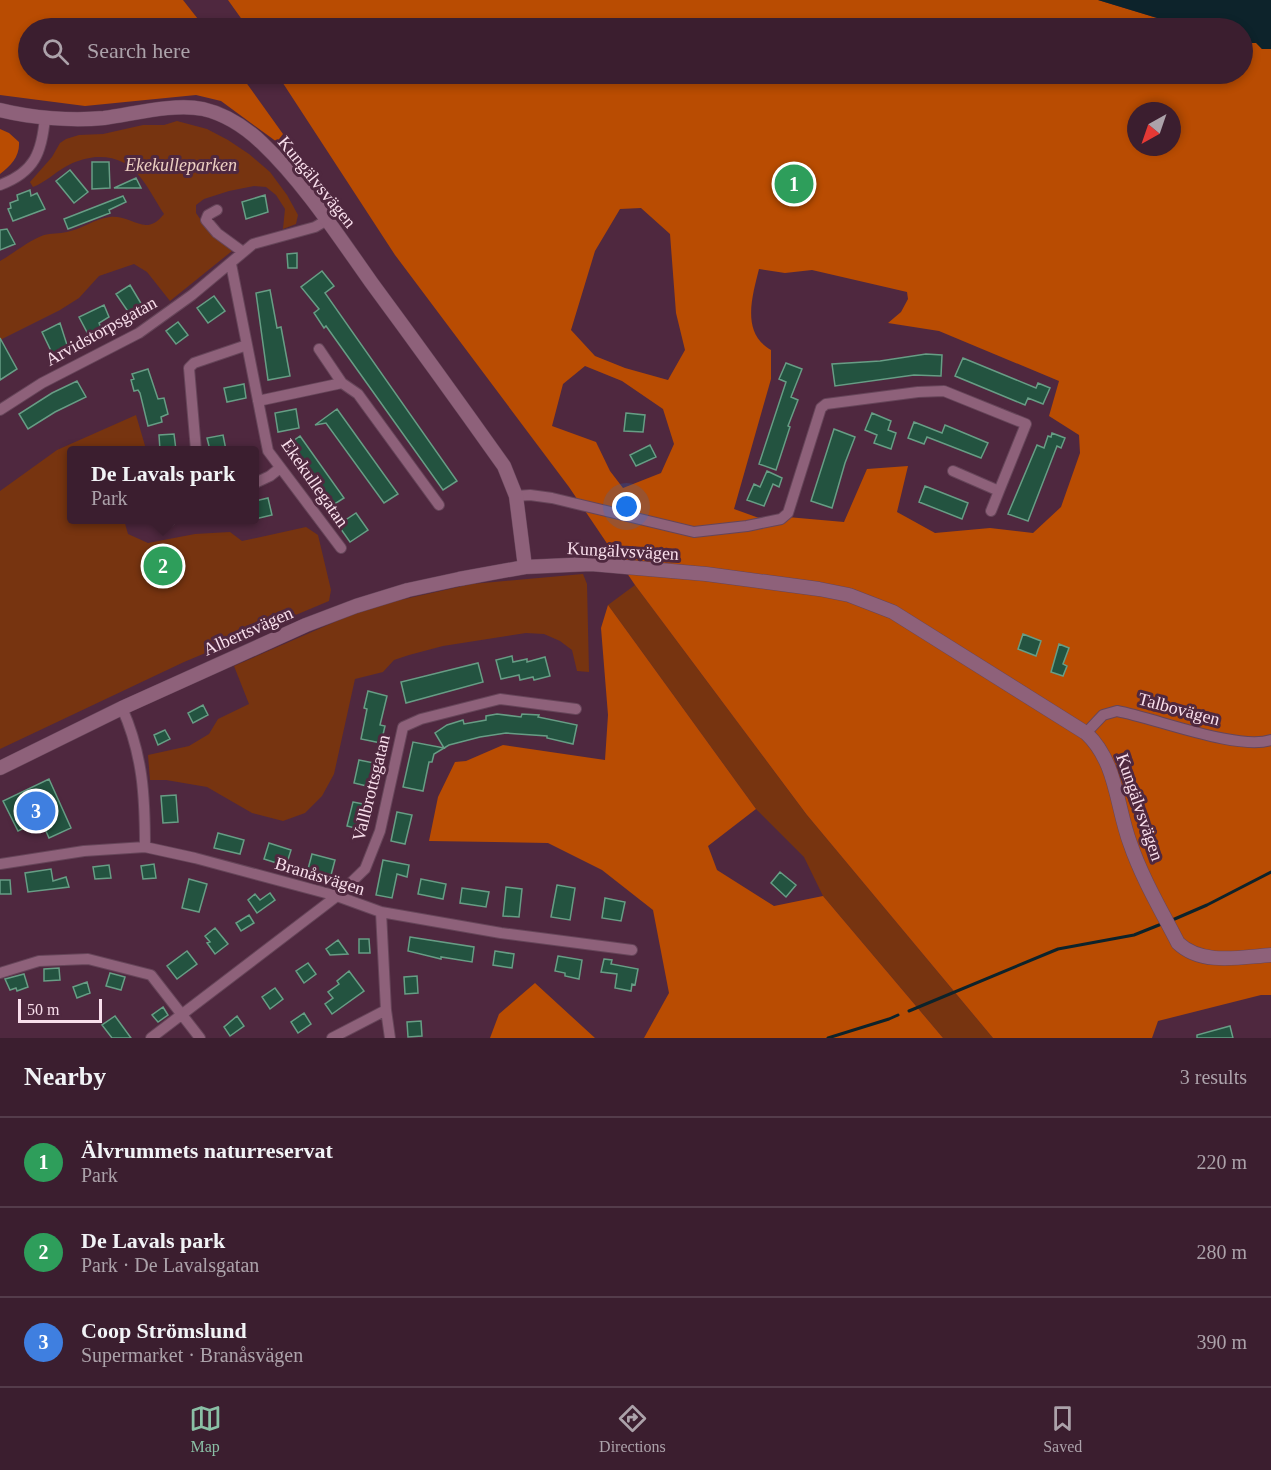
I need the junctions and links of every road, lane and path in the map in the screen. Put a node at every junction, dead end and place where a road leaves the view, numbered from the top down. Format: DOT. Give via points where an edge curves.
graph roads {
  1 [pos="0,110"];
  2 [pos="45,117"];
  3 [pos="0,185"];
  4 [pos="218,210"];
  5 [pos="327,220"];
  6 [pos="243,252"];
  7 [pos="231,264"];
  8 [pos="248,345"];
  9 [pos="319,349"];
  10 [pos="342,383"];
  11 [pos="258,401"];
  12 [pos="0,410"];
  13 [pos="196,446"];
  14 [pos="280,468"];
  15 [pos="952,471"];
  16 [pos="259,481"];
  17 [pos="999,490"];
  18 [pos="516,496"];
  19 [pos="439,505"];
  20 [pos="991,511"];
  21 [pos="341,548"];
  22 [pos="525,567"];
  23 [pos="122,708"];
  24 [pos="576,709"];
  25 [pos="1086,733"];
  26 [pos="1271,740"];
  27 [pos="0,768"];
  28 [pos="145,848"];
  29 [pos="0,864"];
  30 [pos="337,896"];
  31 [pos="381,912"];
  32 [pos="632,950"];
  33 [pos="1271,955"];
  34 [pos="0,973"];
  35 [pos="386,1010"];
  36 [pos="183,1015"];
  37 [pos="151,1038"];
  38 [pos="200,1038"];
  39 [pos="332,1038"];
  40 [pos="390,1038"];
  1 -- 2 [label="street, Kungälvsvägen"];
  2 -- 3 [label="street" via="40,150 33,163 24,173"];
  2 -- 5 [label="street, Kungälvsvägen" via="100,118 180,108 219,114 260,141"];
  4 -- 6 [label="street" via="206,220"];
  5 -- 6 [label="street, Arvidstorpsgatan" via="253,244"];
  5 -- 18 [label="street, Kungälvsvägen" via="504,466"];
  6 -- 7 [label="street, Arvidstorpsgatan"];
  7 -- 8 [label="street, Ekekullegatan"];
  7 -- 12 [label="street, Arvidstorpsgatan" via="139,333 42,383"];
  8 -- 11 [label="street, Ekekullegatan"];
  8 -- 13 [label="street" via="189,368"];
  9 -- 10 [label="street"];
  10 -- 11 [label="street"];
  10 -- 19 [label="street" via="358,394"];
  11 -- 14 [label="street, Ekekullegatan" via="268,451"];
  14 -- 16 [label="street"];
  14 -- 21 [label="street, Ekekullegatan"];
  15 -- 17 [label="street"];
  17 -- 18 [label="street" via="1026,424 944,391 826,404 821,408 788,513 782,519 694,532 552,498"];
  17 -- 20 [label="street"];
  18 -- 22 [label="street, Kungälvsvägen"];
  22 -- 23 [label="street, Albertsvägen" via="408,590 356,606"];
  22 -- 25 [label="street, Kungälvsvägen" via="591,564 729,577 849,595 893,612"];
  23 -- 27 [label="street, Albertsvägen"];
  23 -- 28 [label="street" via="138,754 145,797"];
  24 -- 30 [label="street, Vallbrottsgatan" via="500,699 403,727 380,831 365,869"];
  25 -- 26 [label="street, Talbovägen" via="1103,715 1117,711 1237,742 1260,744"];
  25 -- 33 [label="street, Kungälvsvägen" via="1109,764 1129,842 1178,943 1197,955 1212,958"];
  28 -- 29 [label="street, Branåsvägen" via="84,851"];
  28 -- 30 [label="street, Branåsvägen"];
  30 -- 31 [label="street, Branåsvägen"];
  30 -- 36 [label="street, Vallbrottsgatan"];
  31 -- 32 [label="street, Branåsvägen"];
  31 -- 35 [label="street"];
  34 -- 36 [label="street" via="39,961 88,959 151,975"];
  35 -- 39 [label="street"];
  35 -- 40 [label="street"];
  36 -- 37 [label="street, Vallbrottsgatan"];
  36 -- 38 [label="street"];
}
